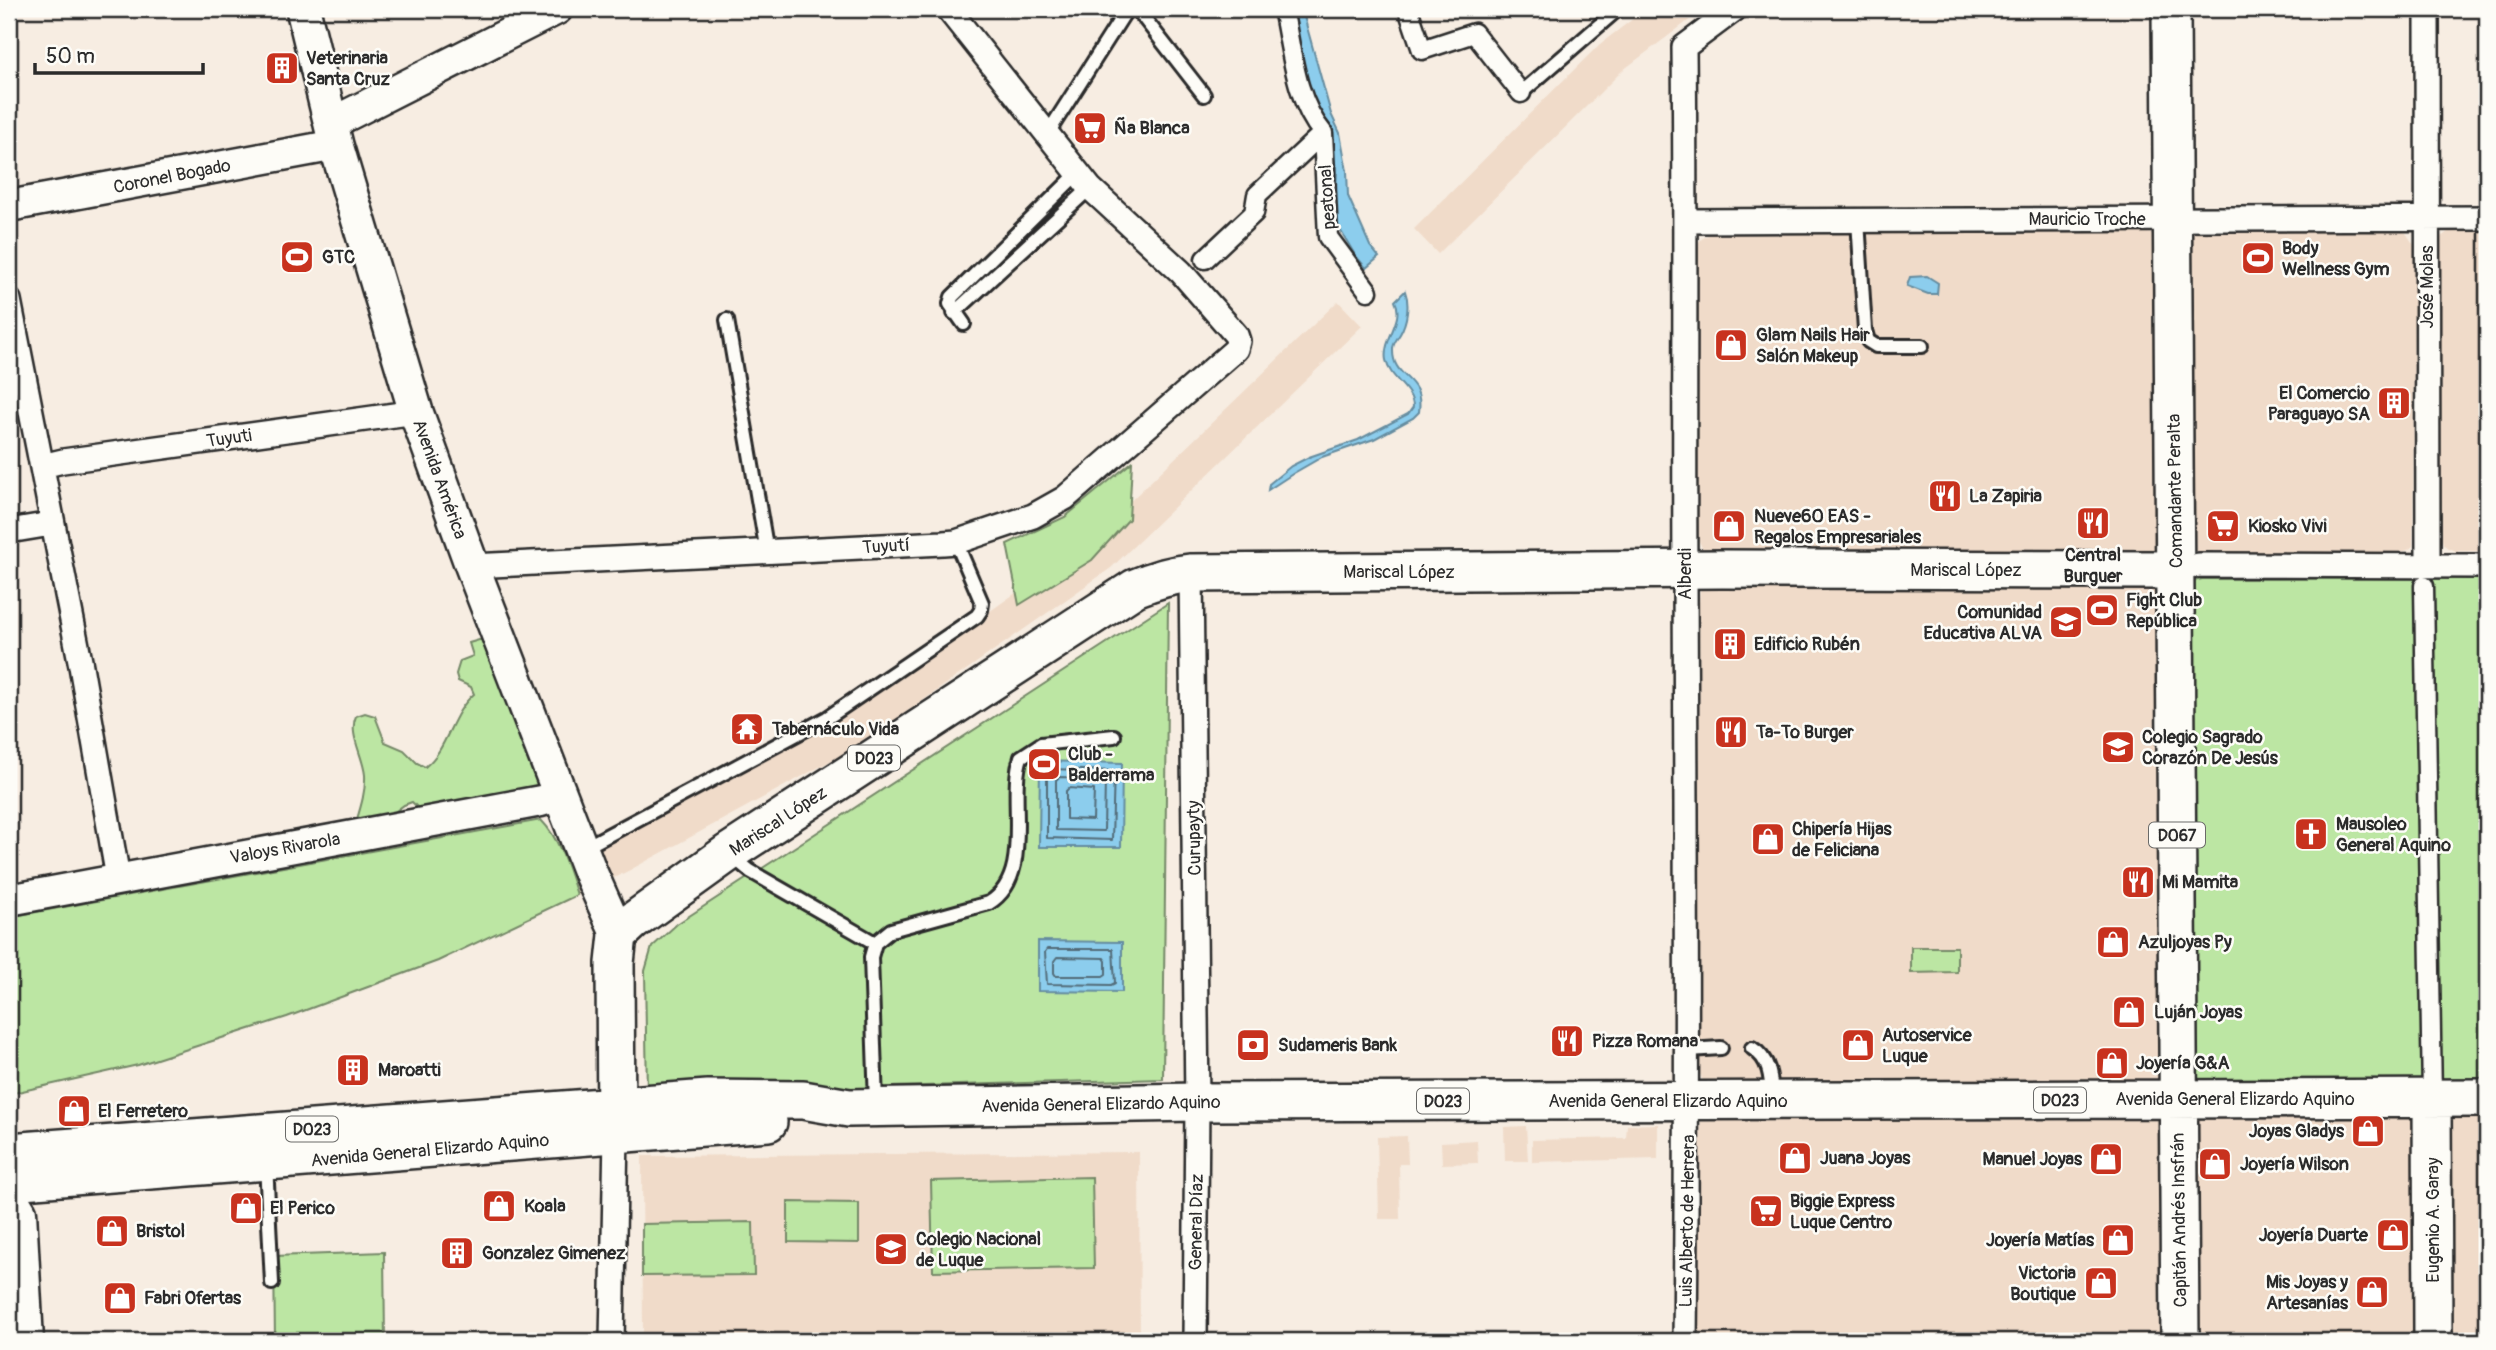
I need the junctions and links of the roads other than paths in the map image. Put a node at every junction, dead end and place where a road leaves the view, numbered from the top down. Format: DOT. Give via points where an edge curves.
graph roads {
  1 [pos="303,9"];
  2 [pos="557,9"];
  3 [pos="948,9"];
  4 [pos="1127,9"];
  5 [pos="1137,9"];
  6 [pos="1283,9"];
  7 [pos="1408,9"];
  8 [pos="1618,9"];
  9 [pos="1735,9"];
  10 [pos="2171,9"];
  11 [pos="2427,9"];
  12 [pos="1521,93"];
  13 [pos="1204,95"];
  14 [pos="1048,133"];
  15 [pos="1323,133"];
  16 [pos="333,135"];
  17 [pos="1084,180"];
  18 [pos="9,206"];
  19 [pos="2427,218"];
  20 [pos="2487,218"];
  21 [pos="2173,219"];
  22 [pos="1857,220"];
  23 [pos="1686,221"];
  24 [pos="1205,259"];
  25 [pos="1368,291"];
  26 [pos="9,300"];
  27 [pos="954,313"];
  28 [pos="727,320"];
  29 [pos="964,324"];
  30 [pos="1922,346"];
  31 [pos="416,412"];
  32 [pos="42,466"];
  33 [pos="51,524"];
  34 [pos="9,531"];
  35 [pos="956,542"];
  36 [pos="767,552"];
  37 [pos="472,566"];
  38 [pos="2487,566"];
  39 [pos="1685,569"];
  40 [pos="2176,570"];
  41 [pos="1191,573"];
  42 [pos="2426,576"];
  43 [pos="1114,736"];
  44 [pos="561,795"];
  45 [pos="582,849"];
  46 [pos="728,853"];
  47 [pos="118,878"];
  48 [pos="9,900"];
  49 [pos="618,935"];
  50 [pos="875,943"];
  51 [pos="1721,1048"];
  52 [pos="1752,1048"];
  53 [pos="1688,1050"];
  54 [pos="2487,1098"];
  55 [pos="2178,1099"];
  56 [pos="2432,1099"];
  57 [pos="1688,1100"];
  58 [pos="1773,1100"];
  59 [pos="1197,1102"];
  60 [pos="863,1108"];
  61 [pos="615,1120"];
  62 [pos="9,1152"];
  63 [pos="266,1163"];
  64 [pos="9,1181"];
  65 [pos="9,1192"];
  66 [pos="272,1283"];
  67 [pos="27,1341"];
  68 [pos="612,1341"];
  69 [pos="1195,1341"];
  70 [pos="1685,1341"];
  71 [pos="2180,1341"];
  72 [pos="2433,1341"];
  1 -- 16 [label="main road, Avenida América"];
  2 -- 16 [label="street, Coronel Bogado"];
  3 -- 14 [label="street"];
  4 -- 14 [label="lane"];
  5 -- 13 [label="lane"];
  6 -- 15 [label="street" via="1302,96"];
  7 -- 12 [label="street" via="1422,50 1474,33"];
  8 -- 12 [label="lane"];
  9 -- 23 [label="street, Alberdi" via="1684,47"];
  10 -- 21 [label="main road, Comandante Peralta"];
  11 -- 19 [label="street, José Molas"];
  14 -- 17 [label="street"];
  15 -- 24 [label="street" via="1257,195 1254,213"];
  15 -- 25 [label="street, peatonal" via="1328,237"];
  16 -- 18 [label="street, Coronel Bogado"];
  16 -- 31 [label="main road, Avenida América"];
  17 -- 27 [label="lane"];
  17 -- 27 [label="lane" via="952,297"];
  17 -- 35 [label="street, Tuyutí" via="1181,272 1236,335 1236,349 1065,498 1033,516"];
  19 -- 20 [label="street, Mauricio Troche"];
  19 -- 21 [label="street, Mauricio Troche"];
  19 -- 42 [label="street, José Molas"];
  21 -- 22 [label="street, Mauricio Troche"];
  21 -- 40 [label="main road, Comandante Peralta"];
  22 -- 23 [label="street, Mauricio Troche"];
  22 -- 30 [label="lane" via="1868,341 1876,346"];
  23 -- 39 [label="street, Alberdi"];
  26 -- 32 [label="street"];
  27 -- 29 [label="lane"];
  28 -- 36 [label="lane"];
  31 -- 32 [label="street, Tuyuti"];
  31 -- 37 [label="main road, Avenida América"];
  32 -- 33 [label="street"];
  33 -- 34 [label="street"];
  33 -- 47 [label="street"];
  35 -- 36 [label="street, Tuyutí"];
  35 -- 45 [label="lane" via="982,603 976,616 827,718"];
  36 -- 37 [label="street, Tuyutí"];
  37 -- 44 [label="main road, Avenida América"];
  38 -- 42 [label="street, Mariscal López / D023"];
  39 -- 40 [label="main road, Mariscal López / D023"];
  39 -- 41 [label="main road, Mariscal López / D023"];
  39 -- 53 [label="street, Alberdi"];
  40 -- 42 [label="street, Mariscal López / D023" via="2199,565"];
  40 -- 55 [label="main road, Comandante Peralta / D067"];
  41 -- 46 [label="main road, Mariscal López / D023" via="1135,588"];
  41 -- 59 [label="street, Curupayty"];
  42 -- 56 [label="street"];
  43 -- 50 [label="lane" via="1041,744 1020,757 1017,850 1000,896 891,930"];
  44 -- 45 [label="main road, Avenida América"];
  44 -- 47 [label="street, Valoys Rivarola"];
  45 -- 49 [label="main road, Avenida América"];
  46 -- 49 [label="main road, Mariscal López / D023"];
  46 -- 50 [label="lane" via="750,871"];
  47 -- 48 [label="street, Valoys Rivarola"];
  49 -- 61 [label="main road"];
  50 -- 60 [label="lane"];
  51 -- 53 [label="lane"];
  52 -- 58 [label="lane" via="1766,1061"];
  53 -- 57 [label="street, Alberdi"];
  54 -- 56 [label="main road, Avenida General Elizardo Aquino / D023"];
  55 -- 56 [label="main road, Avenida General Elizardo Aquino / D023"];
  55 -- 58 [label="main road, Avenida General Elizardo Aquino / D023"];
  55 -- 71 [label="main road, Capitán Andrés Insfrán / D067"];
  56 -- 72 [label="main road, Eugenio A. Garay"];
  57 -- 58 [label="main road, Avenida General Elizardo Aquino / D023"];
  57 -- 59 [label="main road, Avenida General Elizardo Aquino / D023"];
  57 -- 70 [label="street, Luis Alberto de Herrera"];
  59 -- 60 [label="main road, Avenida General Elizardo Aquino / D023"];
  59 -- 69 [label="street, General Díaz"];
  60 -- 61 [label="main road, Avenida General Elizardo Aquino / D023" via="801,1120"];
  61 -- 62 [label="main road, Avenida General Elizardo Aquino / D023"];
  61 -- 63 [label="main road, Avenida General Elizardo Aquino / D023"];
  61 -- 68 [label="street"];
  63 -- 64 [label="main road, Avenida General Elizardo Aquino / D023"];
  63 -- 66 [label="lane"];
  65 -- 67 [label="street" via="21,1212"];
}
